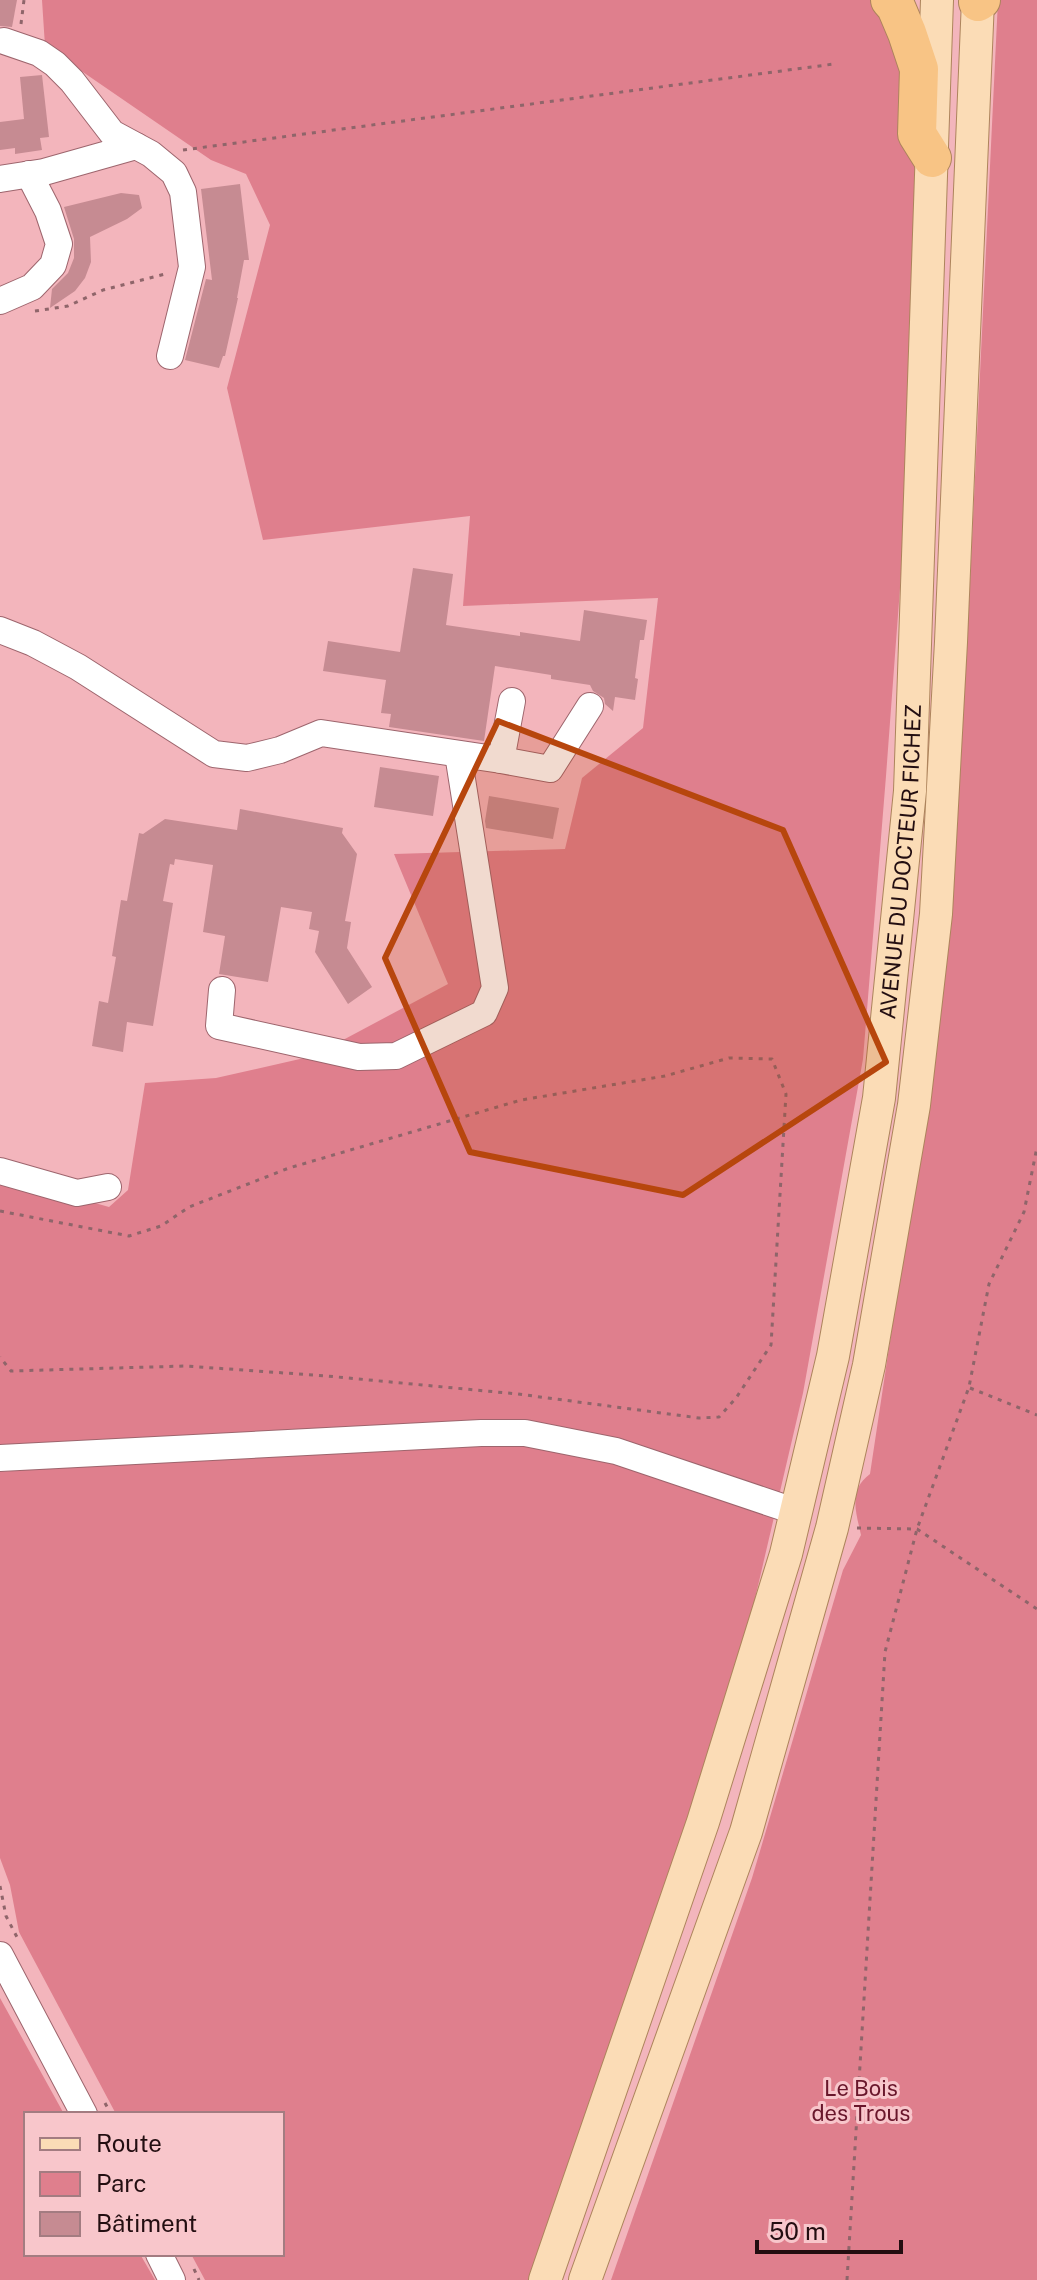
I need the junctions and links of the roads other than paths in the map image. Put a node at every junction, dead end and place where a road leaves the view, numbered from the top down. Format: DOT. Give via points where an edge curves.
graph roads {
  1 [pos="890,0"];
  2 [pos="937,0"];
  3 [pos="979,1"];
  4 [pos="4,41"];
  5 [pos="144,150"];
  6 [pos="932,158"];
  7 [pos="29,174"];
  8 [pos="0,179"];
  9 [pos="0,301"];
  10 [pos="170,356"];
  11 [pos="0,630"];
  12 [pos="512,701"];
  13 [pos="590,706"];
  14 [pos="458,754"];
  15 [pos="501,760"];
  16 [pos="222,990"];
  17 [pos="0,1171"];
  18 [pos="108,1187"];
  19 [pos="0,1458"];
  20 [pos="797,1512"];
  21 [pos="0,1955"];
  22 [pos="83,2112"];
  23 [pos="160,2256"];
  24 [pos="172,2280"];
  25 [pos="545,2280"];
  26 [pos="585,2280"];
  1 -- 6 [label="highway" via="919,69 917,134"];
  2 -- 6 [label="main road, AVENUE DU DOCTEUR FICHEZ"];
  3 -- 26 [label="main road" via="936,914 914,1105 869,1365 832,1528 746,1832"];
  4 -- 5 [label="street" via="55,64 112,133"];
  5 -- 7 [label="street"];
  5 -- 10 [label="street" via="174,173 183,192 192,267"];
  6 -- 20 [label="main road, AVENUE DU DOCTEUR FICHEZ" via="908,806 879,1098 833,1356"];
  7 -- 8 [label="street"];
  7 -- 9 [label="street" via="59,244 53,265 32,287"];
  11 -- 14 [label="street" via="78,667 214,754 247,758 321,733"];
  12 -- 15 [label="street"];
  13 -- 15 [label="street" via="550,769"];
  14 -- 15 [label="street"];
  14 -- 16 [label="street" via="495,988 484,1013 396,1056 359,1057 219,1026"];
  17 -- 18 [label="street" via="77,1193"];
  19 -- 20 [label="street" via="525,1433 616,1451"];
  20 -- 25 [label="main road, AVENUE DU DOCTEUR FICHEZ" via="703,1822"];
  21 -- 22 [label="street"];
  23 -- 24 [label="street"];
}
